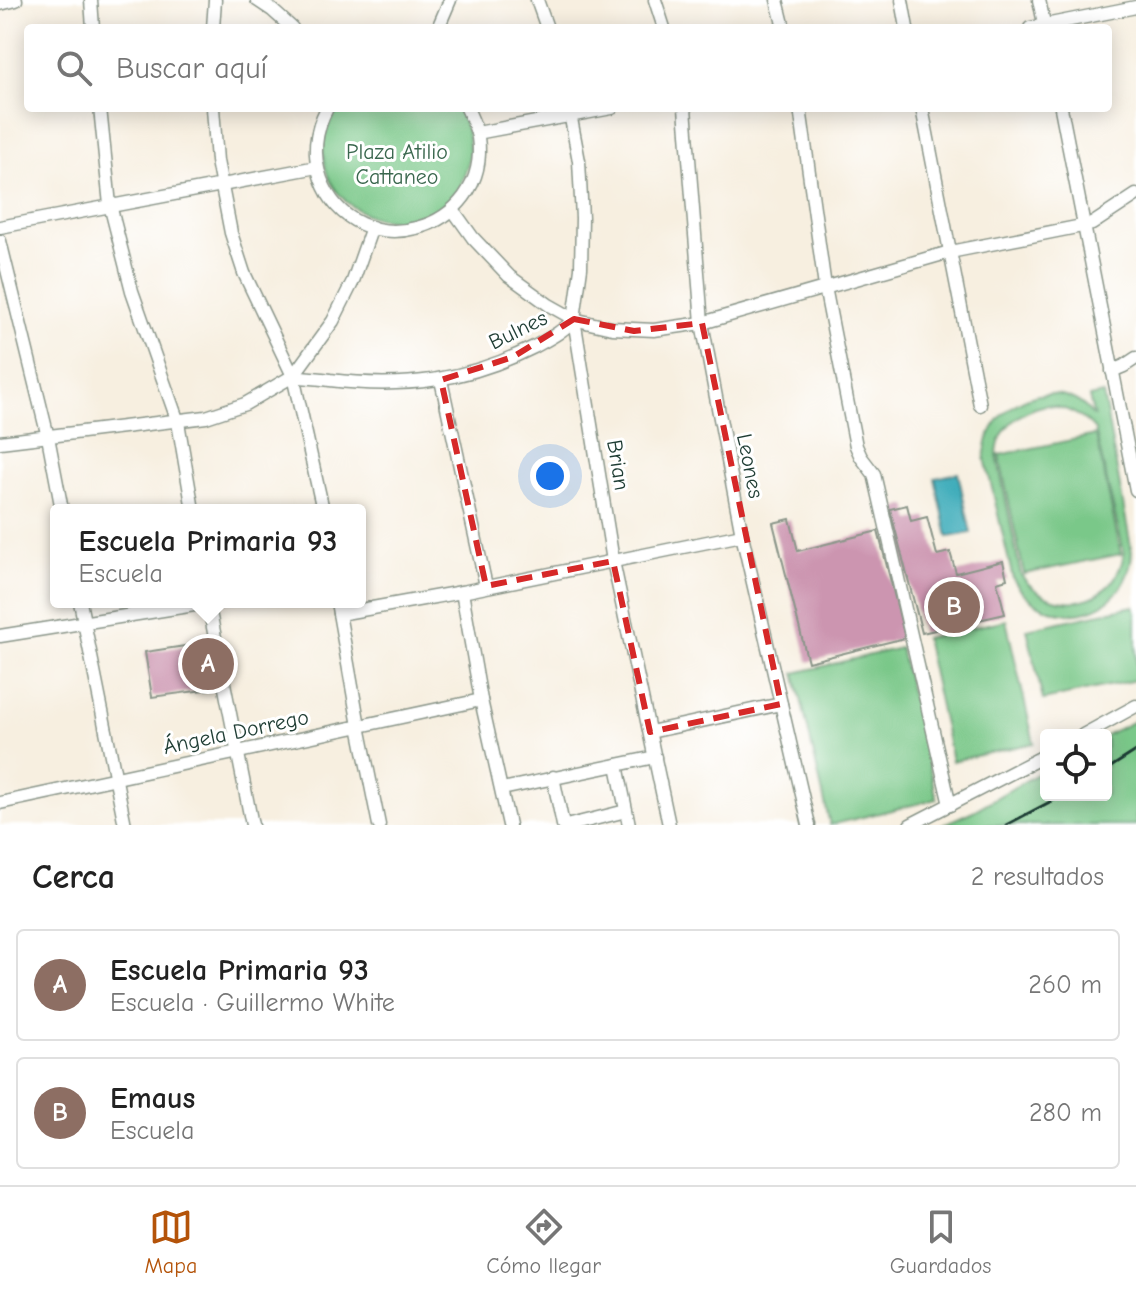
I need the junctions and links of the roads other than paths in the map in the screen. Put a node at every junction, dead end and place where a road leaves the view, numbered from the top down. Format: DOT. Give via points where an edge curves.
graph roads {
  1 [pos="16,0"];
  2 [pos="91,0"];
  3 [pos="215,0"];
  4 [pos="257,0"];
  5 [pos="450,0"];
  6 [pos="537,0"];
  7 [pos="655,0"];
  8 [pos="777,0"];
  9 [pos="902,0"];
  10 [pos="1039,0"];
  11 [pos="0,4"];
  12 [pos="1136,7"];
  13 [pos="93,24"];
  14 [pos="213,24"];
  15 [pos="288,24"];
  16 [pos="440,24"];
  17 [pos="546,24"];
  18 [pos="663,24"];
  19 [pos="783,24"];
  20 [pos="906,24"];
  21 [pos="1043,24"];
  22 [pos="1058,24"];
  23 [pos="100,112"];
  24 [pos="213,112"];
  25 [pos="325,112"];
  26 [pos="469,112"];
  27 [pos="570,112"];
  28 [pos="685,112"];
  29 [pos="801,112"];
  30 [pos="923,112"];
  31 [pos="1062,112"];
  32 [pos="477,133"];
  33 [pos="317,167"];
  34 [pos="221,185"];
  35 [pos="1136,195"];
  36 [pos="110,205"];
  37 [pos="453,210"];
  38 [pos="1084,225"];
  39 [pos="0,227"];
  40 [pos="372,227"];
  41 [pos="0,241"];
  42 [pos="950,252"];
  43 [pos="825,287"];
  44 [pos="574,319"];
  45 [pos="702,323"];
  46 [pos="1136,358"];
  47 [pos="1112,371"];
  48 [pos="293,376"];
  49 [pos="441,380"];
  50 [pos="980,405"];
  51 [pos="178,422"];
  52 [pos="48,437"];
  53 [pos="0,442"];
  54 [pos="1136,490"];
  55 [pos="61,504"];
  56 [pos="192,504"];
  57 [pos="322,504"];
  58 [pos="742,535"];
  59 [pos="613,561"];
  60 [pos="486,586"];
  61 [pos="462,592"];
  62 [pos="366,604"];
  63 [pos="81,608"];
  64 [pos="173,608"];
  65 [pos="210,608"];
  66 [pos="338,608"];
  67 [pos="84,623"];
  68 [pos="0,636"];
  69 [pos="481,700"];
  70 [pos="781,704"];
  71 [pos="1136,706"];
  72 [pos="359,726"];
  73 [pos="1094,729"];
  74 [pos="650,732"];
  75 [pos="237,752"];
  76 [pos="655,757"];
  77 [pos="1040,758"];
  78 [pos="617,765"];
  79 [pos="553,777"];
  80 [pos="115,778"];
  81 [pos="502,789"];
  82 [pos="0,803"];
  83 [pos="950,805"];
  84 [pos="626,811"];
  85 [pos="125,825"];
  86 [pos="252,825"];
  87 [pos="379,825"];
  88 [pos="509,825"];
  89 [pos="563,825"];
  90 [pos="570,825"];
  91 [pos="629,825"];
  92 [pos="669,825"];
  93 [pos="809,825"];
  94 [pos="910,825"];
  1 -- 11 [label="street"];
  2 -- 13 [label="street"];
  3 -- 14 [label="street"];
  4 -- 15 [label="street"];
  5 -- 16 [label="street"];
  6 -- 17 [label="street"];
  7 -- 18 [label="street"];
  8 -- 19 [label="street"];
  9 -- 20 [label="street"];
  10 -- 21 [label="street"];
  12 -- 22 [label="street"];
  23 -- 36 [label="street"];
  24 -- 34 [label="street"];
  25 -- 33 [label="street" via="315,145"];
  26 -- 32 [label="street"];
  27 -- 32 [label="street"];
  27 -- 44 [label="street, Brian" via="582,218"];
  28 -- 45 [label="street, Leones"];
  29 -- 43 [label="street"];
  30 -- 42 [label="street"];
  31 -- 38 [label="street"];
  32 -- 37 [label="street" via="475,173"];
  33 -- 34 [label="street"];
  33 -- 40 [label="street" via="336,204"];
  34 -- 36 [label="street"];
  34 -- 48 [label="street" via="244,273"];
  35 -- 38 [label="street, Bulnes"];
  36 -- 39 [label="street"];
  36 -- 51 [label="street" via="132,291"];
  37 -- 40 [label="street" via="414,229"];
  37 -- 44 [label="street" via="509,276"];
  38 -- 42 [label="street, Bulnes"];
  38 -- 47 [label="street"];
  40 -- 48 [label="street" via="340,309"];
  41 -- 52 [label="street"];
  42 -- 43 [label="street, Bulnes"];
  42 -- 50 [label="street"];
  43 -- 45 [label="street, Bulnes"];
  43 -- 83 [label="street" via="856,446 874,474"];
  44 -- 45 [label="street, Bulnes" via="634,331"];
  44 -- 49 [label="street, Bulnes" via="513,357"];
  44 -- 59 [label="street, Brian"];
  45 -- 58 [label="street, Leones"];
  46 -- 47 [label="street"];
  47 -- 54 [label="street"];
  48 -- 49 [label="street, Bulnes" via="379,384"];
  48 -- 51 [label="street" via="232,410"];
  48 -- 57 [label="street"];
  49 -- 60 [label="street"];
  51 -- 52 [label="street"];
  51 -- 56 [label="street"];
  52 -- 53 [label="street"];
  52 -- 55 [label="street"];
  58 -- 59 [label="street"];
  58 -- 70 [label="street, Leones"];
  59 -- 60 [label="street"];
  59 -- 74 [label="street, Brian"];
  60 -- 61 [label="street"];
  61 -- 62 [label="street"];
  61 -- 69 [label="street"];
  63 -- 67 [label="street"];
  64 -- 67 [label="street"];
  65 -- 75 [label="street"];
  66 -- 72 [label="street"];
  67 -- 68 [label="street"];
  67 -- 80 [label="street"];
  69 -- 72 [label="street, Ángela Dorrego"];
  69 -- 81 [label="street"];
  70 -- 74 [label="street"];
  70 -- 93 [label="street, Leones"];
  71 -- 73 [label="street"];
  72 -- 75 [label="street, Ángela Dorrego"];
  72 -- 87 [label="street"];
  74 -- 76 [label="street, Brian"];
  75 -- 80 [label="street, Ángela Dorrego"];
  75 -- 86 [label="street"];
  76 -- 78 [label="street"];
  76 -- 92 [label="street, Brian"];
  77 -- 83 [label="street"];
  78 -- 79 [label="street"];
  78 -- 84 [label="street"];
  79 -- 81 [label="street"];
  79 -- 89 [label="street"];
  80 -- 82 [label="street, Ángela Dorrego"];
  80 -- 85 [label="street"];
  81 -- 88 [label="street"];
  83 -- 94 [label="street"];
  84 -- 90 [label="street"];
  84 -- 91 [label="street"];
}
